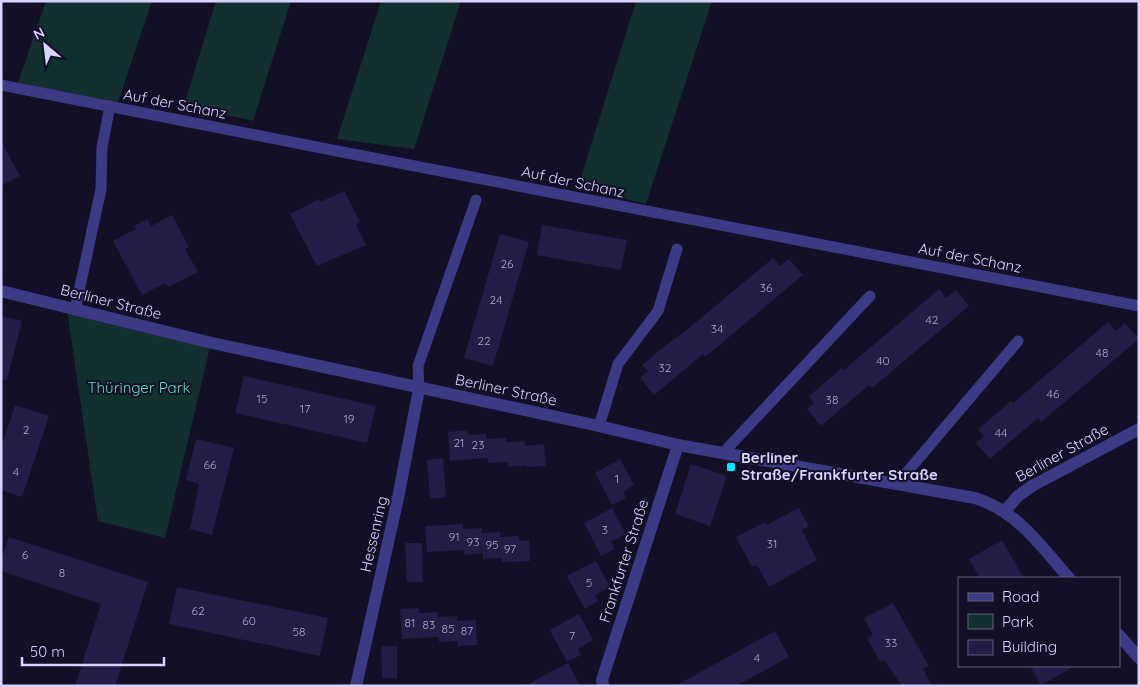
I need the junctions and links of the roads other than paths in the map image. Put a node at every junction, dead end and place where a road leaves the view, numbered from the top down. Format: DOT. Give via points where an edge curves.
graph roads {
  1 [pos="1,85"];
  2 [pos="110,106"];
  3 [pos="476,200"];
  4 [pos="677,249"];
  5 [pos="1,291"];
  6 [pos="870,296"];
  7 [pos="1139,306"];
  8 [pos="75,310"];
  9 [pos="1018,341"];
  10 [pos="419,389"];
  11 [pos="600,426"];
  12 [pos="1139,429"];
  13 [pos="678,446"];
  14 [pos="722,453"];
  15 [pos="897,484"];
  16 [pos="1005,510"];
  17 [pos="1068,577"];
  18 [pos="1120,636"];
  19 [pos="1139,658"];
  20 [pos="356,686"];
  21 [pos="603,686"];
  1 -- 2 [label="lane, Auf der Schanz"];
  2 -- 7 [label="lane, Auf der Schanz"];
  2 -- 8 [label="lane" via="102,147 100,189"];
  3 -- 10 [label="lane" via="418,366"];
  4 -- 11 [label="lane" via="658,311 618,364"];
  5 -- 8 [label="street, Berliner Straße"];
  6 -- 14 [label="lane"];
  8 -- 10 [label="street, Berliner Straße"];
  9 -- 15 [label="lane"];
  10 -- 11 [label="street, Berliner Straße"];
  10 -- 20 [label="street, Hessenring"];
  11 -- 13 [label="street, Berliner Straße"];
  12 -- 16 [label="street, Berliner Straße" via="1032,486"];
  13 -- 14 [label="street, Berliner Straße"];
  13 -- 21 [label="street, Frankfurter Straße" via="602,680"];
  14 -- 15 [label="street, Berliner Straße"];
  15 -- 16 [label="street, Berliner Straße" via="969,496"];
  16 -- 17 [label="street, Berliner Straße"];
  18 -- 19 [label="street"];
}
